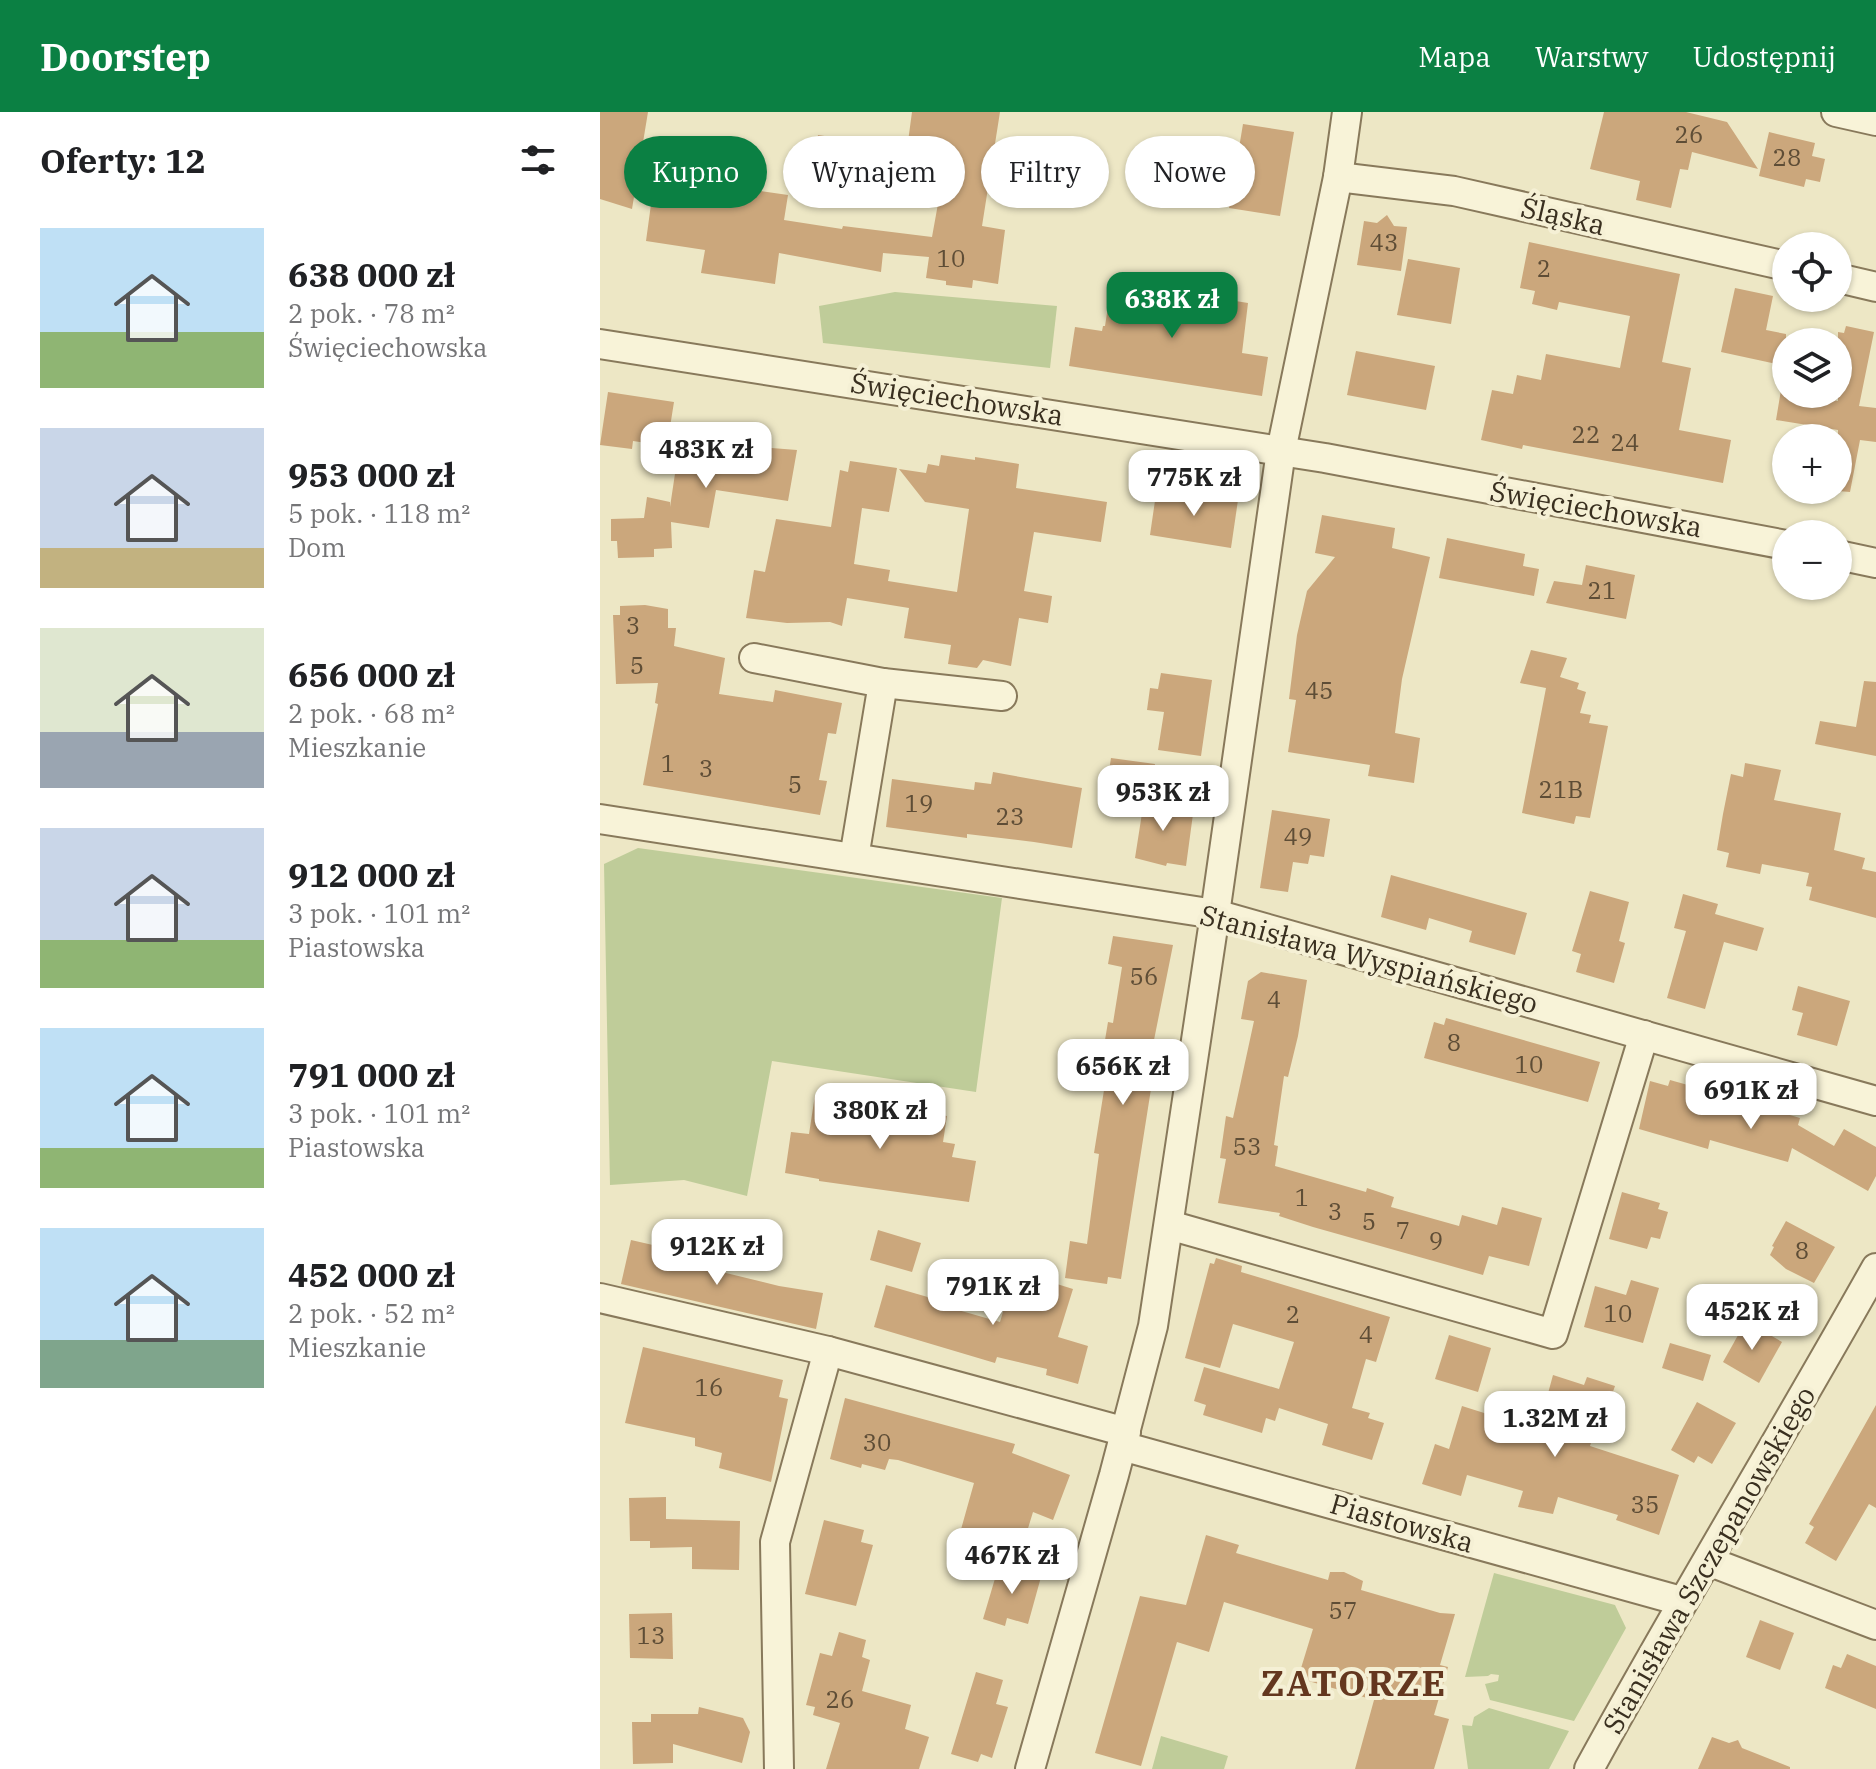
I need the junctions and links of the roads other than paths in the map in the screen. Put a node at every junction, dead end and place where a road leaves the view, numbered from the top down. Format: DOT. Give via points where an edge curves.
graph roads {
  1 [pos="1347,112"];
  2 [pos="1836,112"];
  3 [pos="1876,121"];
  4 [pos="1338,177"];
  5 [pos="1772,263"];
  6 [pos="1852,281"];
  7 [pos="1876,287"];
  8 [pos="600,344"];
  9 [pos="1281,451"];
  10 [pos="1772,542"];
  11 [pos="1852,558"];
  12 [pos="1876,563"];
  13 [pos="754,658"];
  14 [pos="883,683"];
  15 [pos="1002,696"];
  16 [pos="600,819"];
  17 [pos="854,858"];
  18 [pos="1215,914"];
  19 [pos="1644,1035"];
  20 [pos="1876,1101"];
  21 [pos="1169,1225"];
  22 [pos="1876,1268"];
  23 [pos="600,1298"];
  24 [pos="828,1351"];
  25 [pos="1124,1439"];
  26 [pos="1708,1561"];
  27 [pos="1681,1601"];
  28 [pos="1876,1625"];
  29 [pos="779,1769"];
  30 [pos="1030,1769"];
  31 [pos="1589,1769"];
  1 -- 4 [label="street"];
  2 -- 3 [label="street"];
  4 -- 5 [label="street, Śląska" via="1454,191"];
  4 -- 9 [label="street"];
  6 -- 7 [label="street"];
  8 -- 9 [label="street, Święciechowska"];
  9 -- 10 [label="street, Święciechowska"];
  9 -- 18 [label="street"];
  11 -- 12 [label="street"];
  13 -- 14 [label="street"];
  14 -- 15 [label="street"];
  14 -- 17 [label="street"];
  16 -- 17 [label="street, Stanisława Wyspiańskiego"];
  17 -- 18 [label="street, Stanisława Wyspiańskiego"];
  18 -- 19 [label="street, Stanisława Wyspiańskiego"];
  18 -- 21 [label="street"];
  19 -- 20 [label="street, Stanisława Wyspiańskiego"];
  19 -- 21 [label="street" via="1553,1334"];
  21 -- 25 [label="street" via="1153,1326"];
  22 -- 26 [label="street, Stanisława Szczepanowskiego"];
  23 -- 24 [label="street, Piastowska"];
  24 -- 25 [label="street, Piastowska"];
  24 -- 29 [label="street" via="775,1542"];
  25 -- 27 [label="street, Piastowska"];
  25 -- 30 [label="street"];
  26 -- 27 [label="street, Stanisława Szczepanowskiego"];
  26 -- 28 [label="street"];
  27 -- 31 [label="street, Stanisława Szczepanowskiego"];
}
